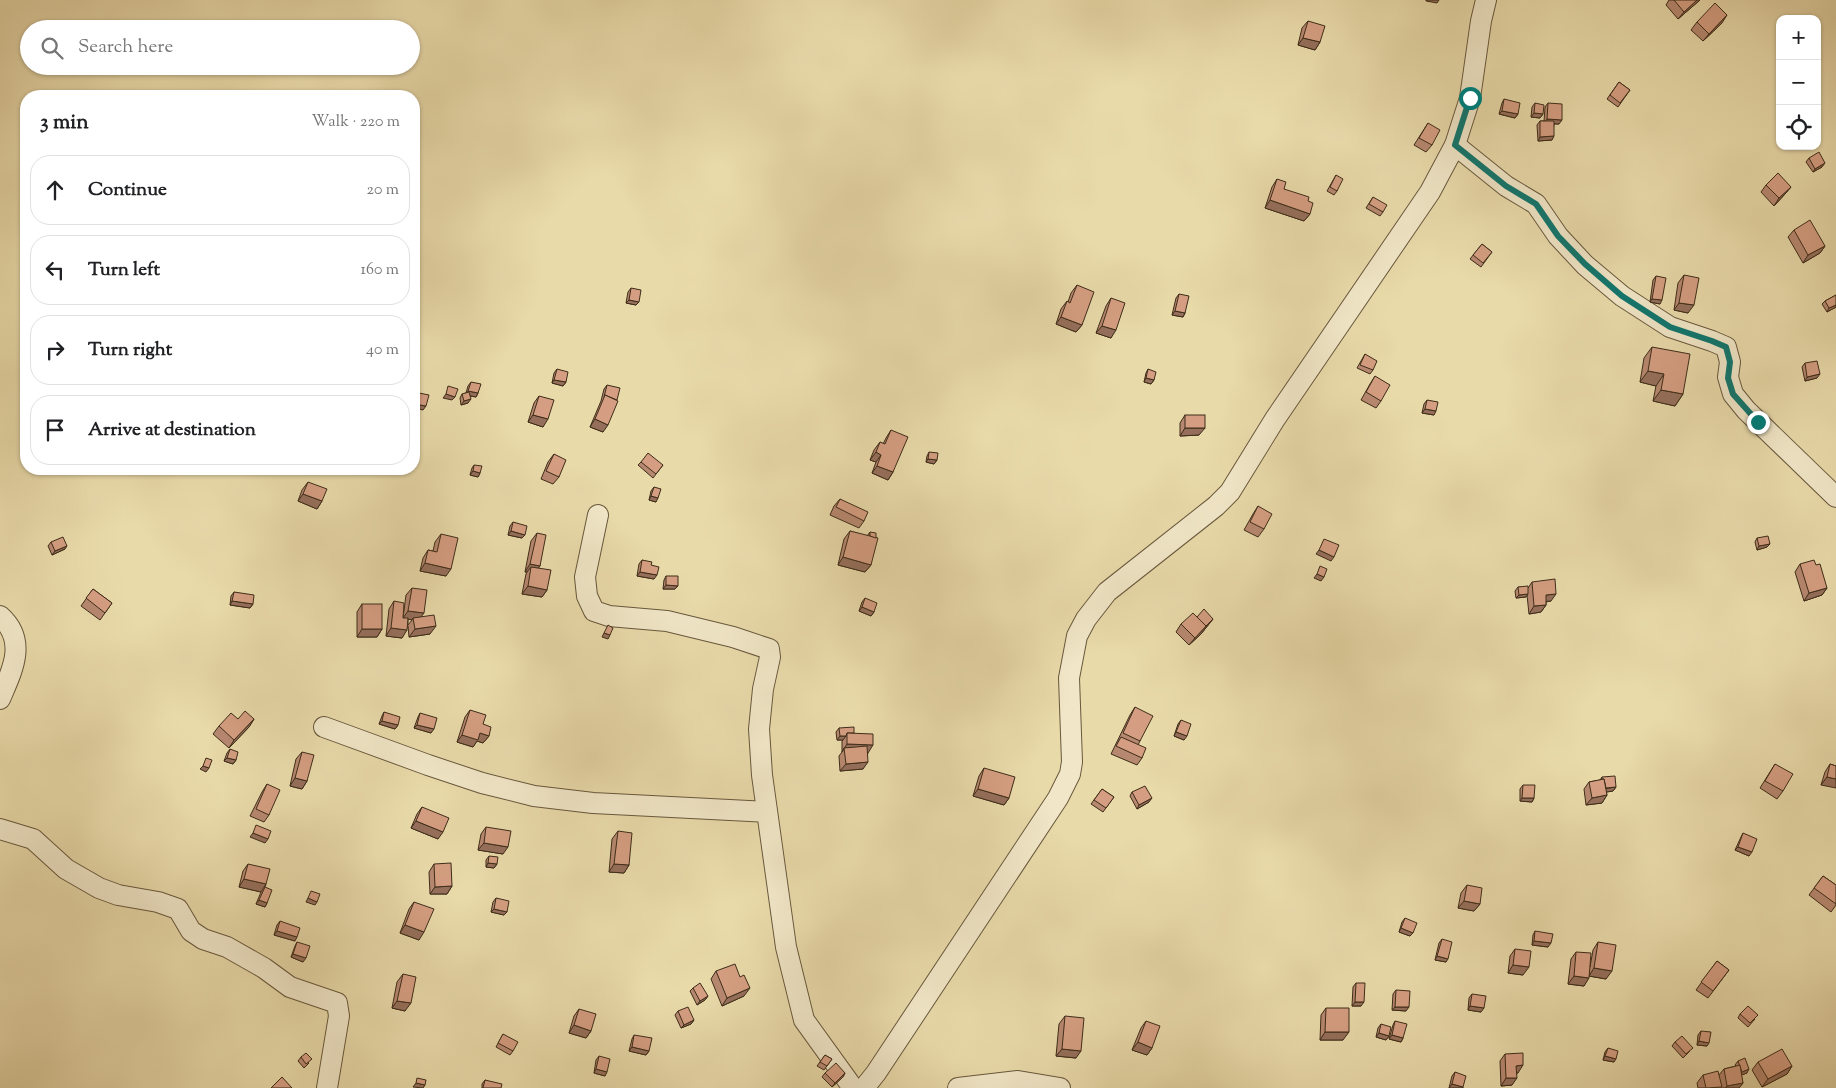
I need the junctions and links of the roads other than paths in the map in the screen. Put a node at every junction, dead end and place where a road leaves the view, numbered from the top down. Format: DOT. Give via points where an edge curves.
graph roads {
  1 [pos="1486,0"];
  2 [pos="1455,145"];
  3 [pos="1836,497"];
  4 [pos="598,515"];
  5 [pos="0,616"];
  6 [pos="0,699"];
  7 [pos="324,727"];
  8 [pos="767,812"];
  9 [pos="0,829"];
  10 [pos="327,1088"];
  11 [pos="853,1088"];
  12 [pos="864,1088"];
  13 [pos="958,1088"];
  14 [pos="1060,1088"];
  1 -- 2 [label="street" via="1470,98"];
  2 -- 3 [label="street" via="1506,186 1536,204 1558,236 1622,296 1670,327 1726,347 1730,362 1728,378 1733,394"];
  2 -- 12 [label="street" via="1430,192 1275,419 1230,492 1107,592 1086,618 1077,636 1069,678 1070,774 1058,798"];
  4 -- 8 [label="street" via="585,577 587,596 594,611 609,616 667,621 769,649 759,729"];
  5 -- 6 [label="street" via="14,638 16,655"];
  7 -- 8 [label="street" via="437,768 534,796 593,803"];
  8 -- 11 [label="street" via="786,947 804,1020"];
  9 -- 10 [label="street" via="33,839 66,869 99,888 178,909 191,931 228,947 290,987 337,1003 339,1016"];
  13 -- 14 [label="street" via="1018,1082"];
}
